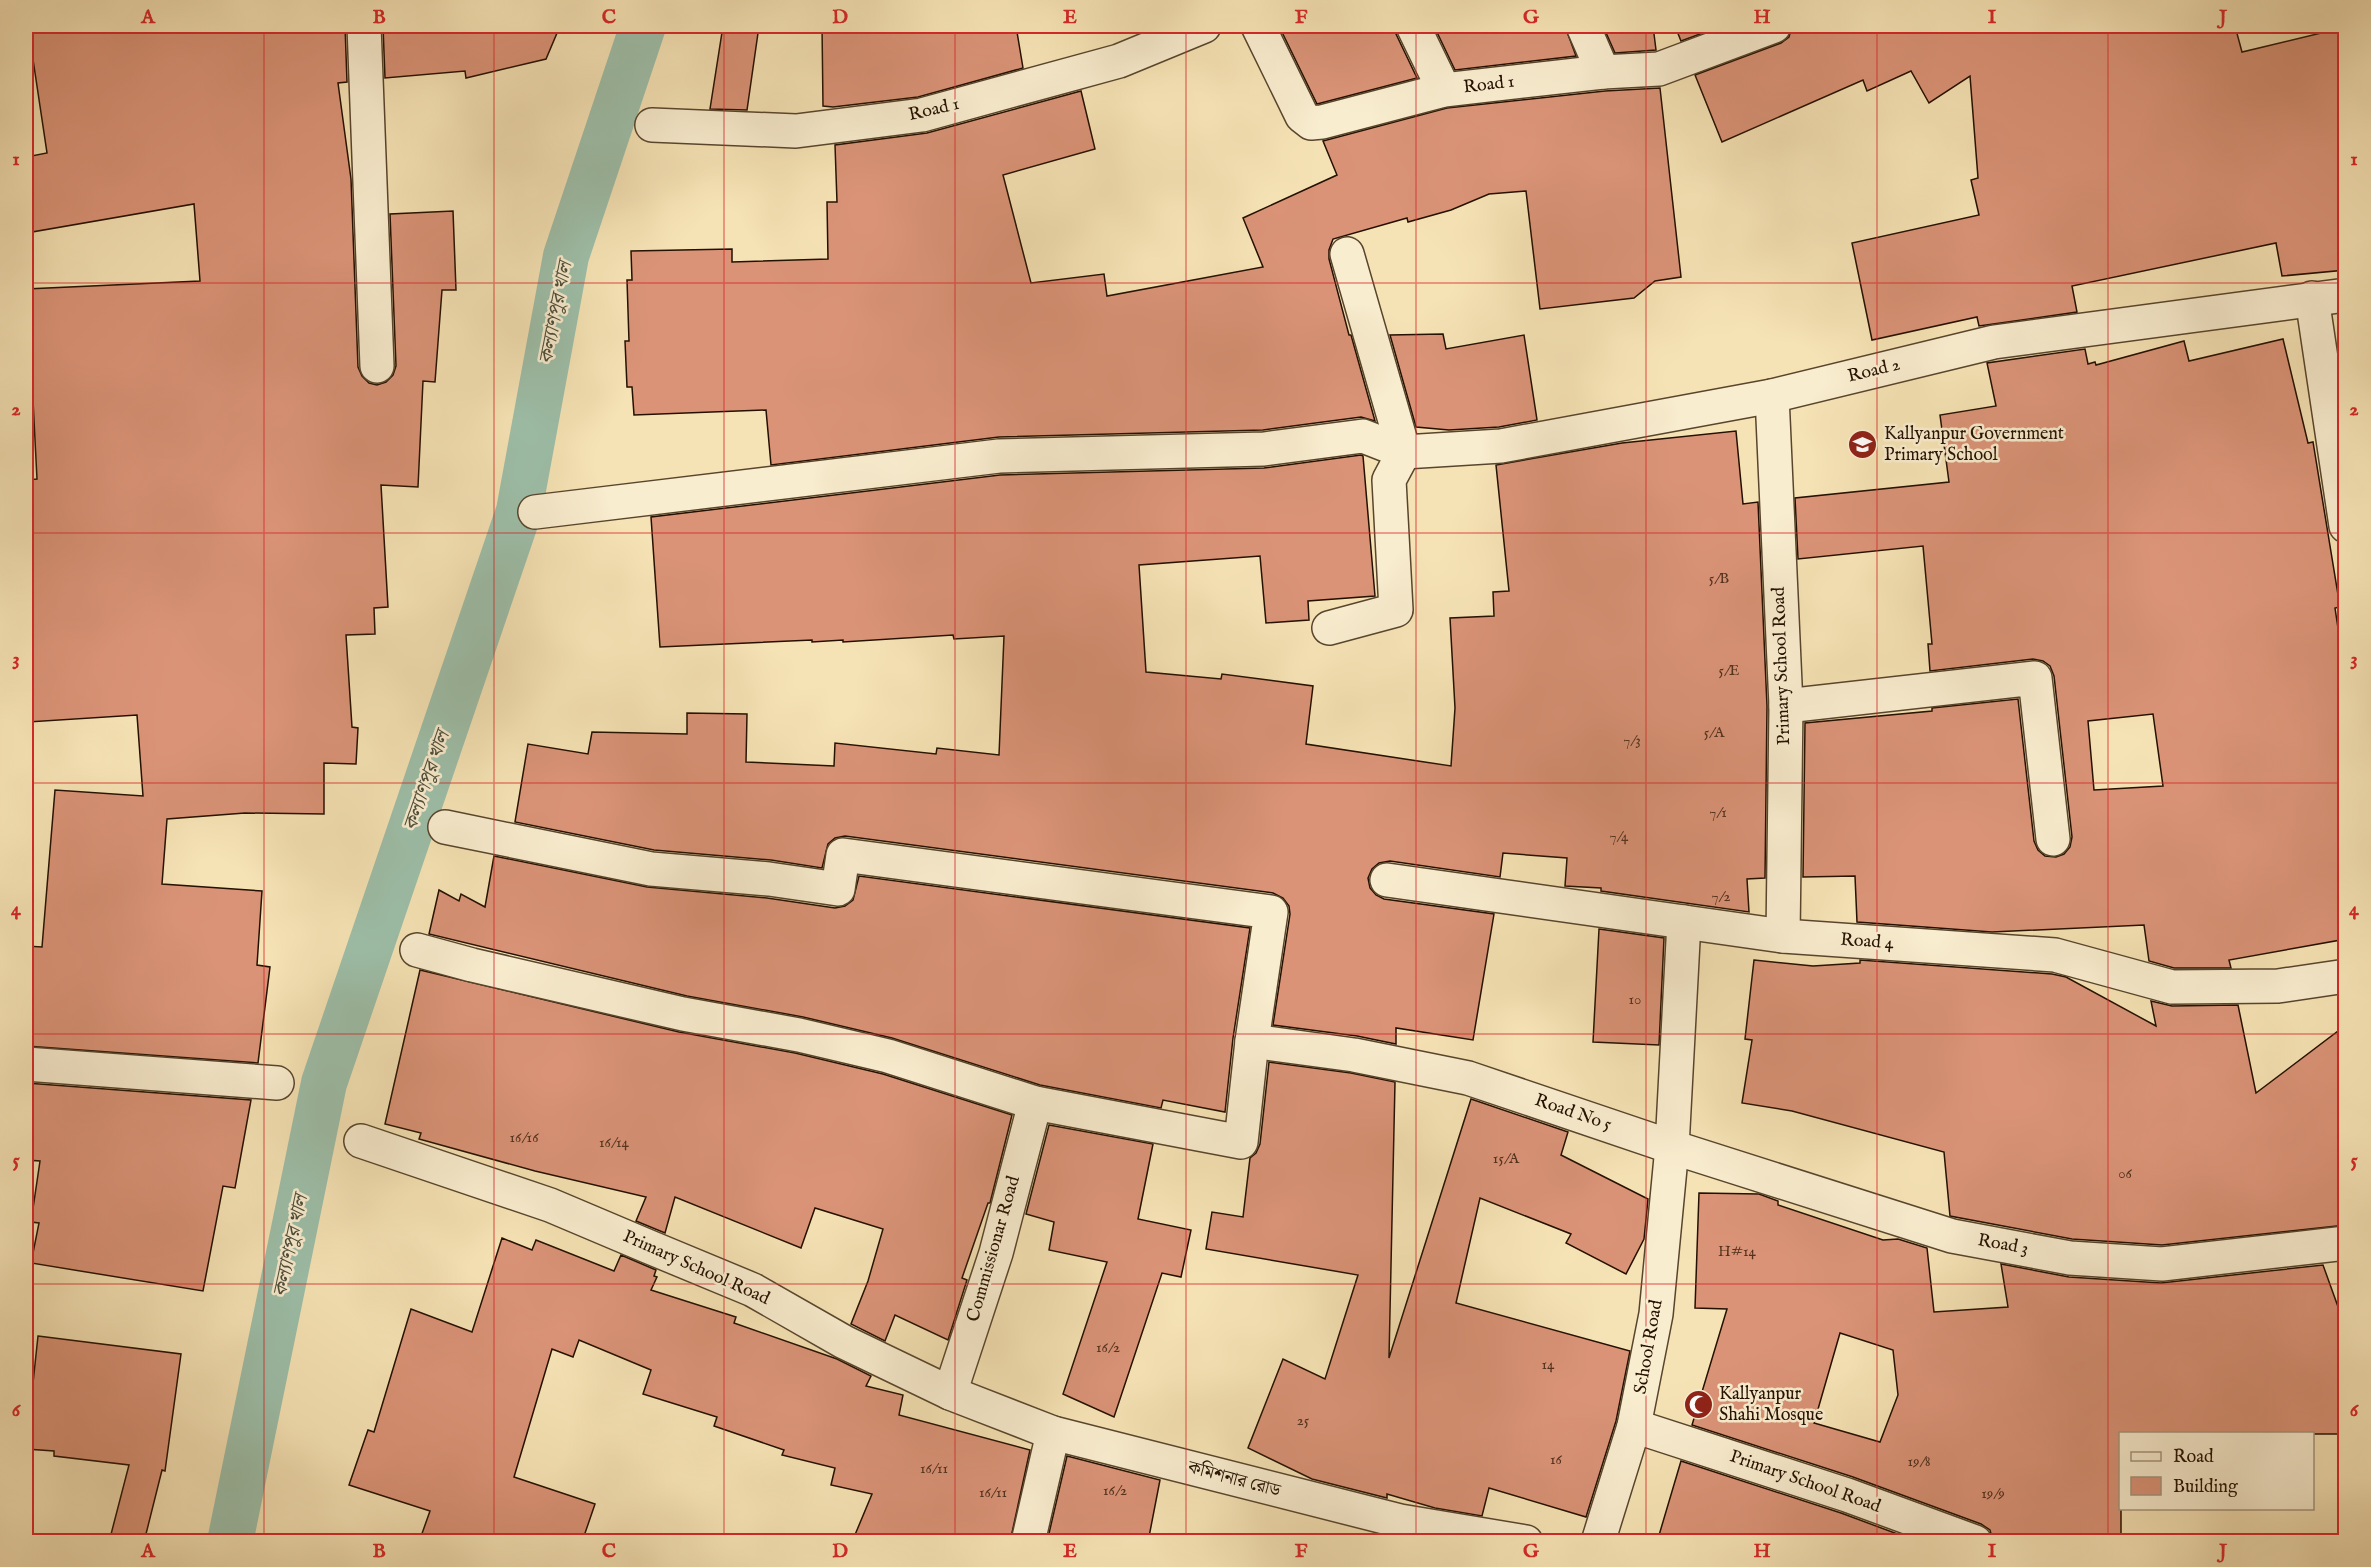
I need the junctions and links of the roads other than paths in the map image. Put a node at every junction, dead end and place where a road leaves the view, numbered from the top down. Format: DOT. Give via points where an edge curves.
graph roads {
  1 [pos="364,26"];
  2 [pos="1204,26"];
  3 [pos="1258,26"];
  4 [pos="1413,26"];
  5 [pos="1583,26"];
  6 [pos="1774,26"];
  7 [pos="1603,72"];
  8 [pos="1444,90"];
  9 [pos="652,125"];
  10 [pos="1347,254"];
  11 [pos="2346,295"];
  12 [pos="2312,298"];
  13 [pos="377,366"];
  14 [pos="1772,396"];
  15 [pos="1404,452"];
  16 [pos="535,512"];
  17 [pos="2346,526"];
  18 [pos="1329,628"];
  19 [pos="1786,706"];
  20 [pos="445,827"];
  21 [pos="2053,839"];
  22 [pos="1387,880"];
  23 [pos="1684,922"];
  24 [pos="1783,936"];
  25 [pos="417,950"];
  26 [pos="2346,976"];
  27 [pos="1252,1041"];
  28 [pos="26,1064"];
  29 [pos="277,1083"];
  30 [pos="1035,1103"];
  31 [pos="361,1141"];
  32 [pos="1672,1147"];
  33 [pos="2346,1243"];
  34 [pos="950,1393"];
  35 [pos="1634,1426"];
  36 [pos="1053,1433"];
  37 [pos="1401,1531"];
  38 [pos="1028,1542"];
  39 [pos="1526,1542"];
  40 [pos="1598,1542"];
  41 [pos="1974,1542"];
  1 -- 13 [label="street"];
  2 -- 9 [label="street, Road 1" via="1119,61 922,115 796,131"];
  3 -- 8 [label="street, Road 1" via="1302,116 1311,123"];
  4 -- 8 [label="street"];
  5 -- 7 [label="street"];
  6 -- 7 [label="street, Road 1" via="1659,69"];
  7 -- 8 [label="street, Road 1"];
  10 -- 15 [label="street"];
  11 -- 12 [label="street, Road 2"];
  12 -- 14 [label="street, Road 2" via="1994,342"];
  12 -- 17 [label="street"];
  14 -- 15 [label="street, Road 2" via="1501,446"];
  14 -- 19 [label="street, Primary School Road"];
  15 -- 16 [label="street" via="1363,436 1264,449 999,456"];
  15 -- 18 [label="street" via="1389,480 1396,610"];
  19 -- 21 [label="street" via="2035,678"];
  19 -- 24 [label="street, Primary School Road"];
  20 -- 27 [label="street" via="651,868 838,889 843,855 1271,912"];
  22 -- 23 [label="street, Road 4"];
  23 -- 24 [label="street, Road 4"];
  23 -- 32 [label="street"];
  24 -- 26 [label="street, Road 4" via="2055,955 2172,987 2278,986"];
  25 -- 30 [label="street" via="683,1014 888,1056"];
  27 -- 30 [label="street" via="1241,1142"];
  27 -- 32 [label="street, Road No 5" via="1354,1055 1467,1077"];
  28 -- 29 [label="street"];
  30 -- 34 [label="street, Commissionar Road" via="996,1253"];
  31 -- 34 [label="street, Primary School Road" via="550,1205 753,1290 844,1342"];
  32 -- 33 [label="street, Road 3" via="1952,1236 2070,1257 2162,1264"];
  32 -- 35 [label="street, School Road" via="1656,1314"];
  34 -- 36 [label="street, Primary School Road"];
  35 -- 40 [label="street, School Road"];
  35 -- 41 [label="street, Primary School Road" via="1847,1495"];
  36 -- 37 [label="street, কমিশনার রোড"];
  36 -- 38 [label="street"];
  37 -- 39 [label="street, কমিশনার রোড"];
}
